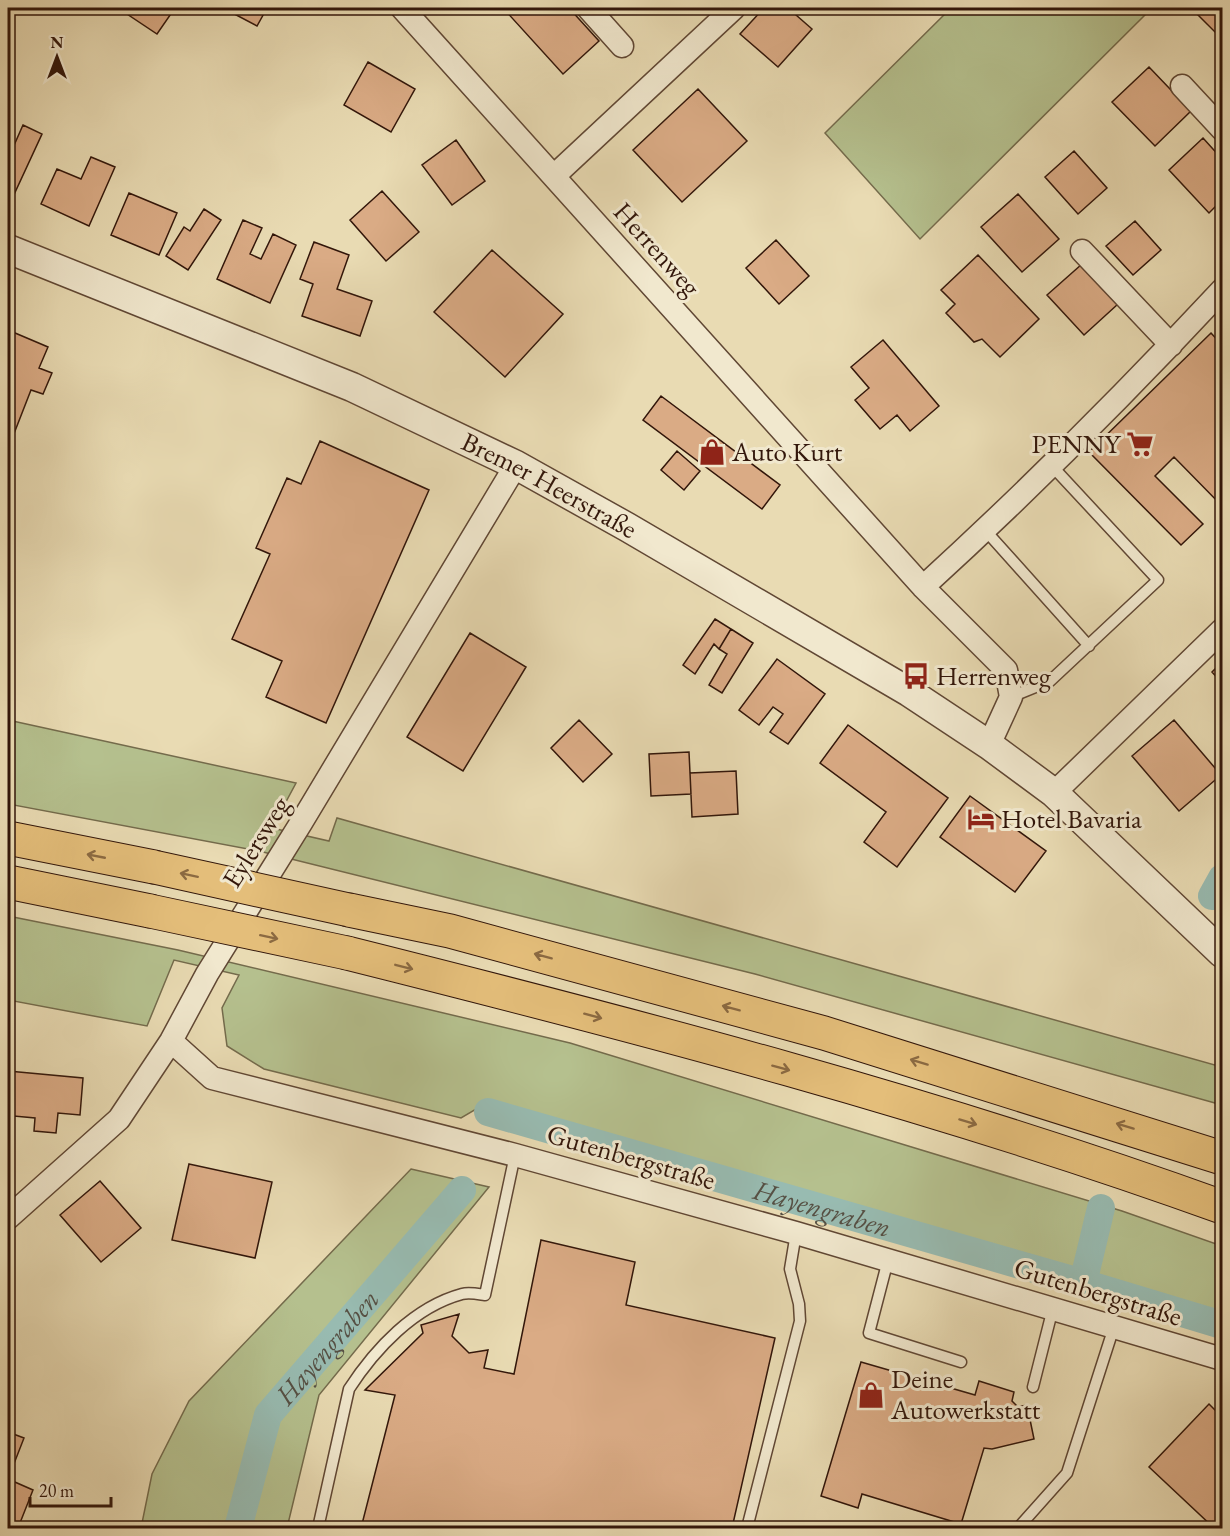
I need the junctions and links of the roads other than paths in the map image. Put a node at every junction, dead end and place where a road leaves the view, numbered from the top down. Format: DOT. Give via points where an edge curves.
graph roads {
  1 [pos="402,8"];
  2 [pos="588,8"];
  3 [pos="735,8"];
  4 [pos="622,46"];
  5 [pos="1182,86"];
  6 [pos="1222,129"];
  7 [pos="554,176"];
  8 [pos="8,249"];
  9 [pos="1082,251"];
  10 [pos="1222,290"];
  11 [pos="1171,345"];
  12 [pos="516,465"];
  13 [pos="1052,466"];
  14 [pos="985,530"];
  15 [pos="923,587"];
  16 [pos="1222,630"];
  17 [pos="1089,646"];
  18 [pos="1011,697"];
  19 [pos="989,745"];
  20 [pos="1054,793"];
  21 [pos="8,838"];
  22 [pos="8,882"];
  23 [pos="1222,953"];
  24 [pos="171,1041"];
  25 [pos="515,1155"];
  26 [pos="1222,1158"];
  27 [pos="1222,1207"];
  28 [pos="8,1218"];
  29 [pos="796,1233"];
  30 [pos="888,1260"];
  31 [pos="1053,1308"];
  32 [pos="1114,1327"];
  33 [pos="1222,1359"];
  34 [pos="961,1362"];
  35 [pos="1033,1387"];
  36 [pos="318,1528"];
  37 [pos="747,1528"];
  38 [pos="1018,1528"];
  1 -- 7 [label="street, Herrenweg"];
  2 -- 4 [label="street"];
  3 -- 7 [label="street"];
  5 -- 6 [label="street"];
  7 -- 15 [label="street, Herrenweg"];
  8 -- 12 [label="street, Bremer Heerstraße" via="352,387"];
  9 -- 11 [label="street"];
  10 -- 11 [label="street"];
  11 -- 13 [label="street"];
  12 -- 19 [label="street, Bremer Heerstraße" via="909,692"];
  12 -- 24 [label="street, Eylersweg" via="207,974"];
  13 -- 14 [label="street"];
  13 -- 17 [label="lane" via="1158,580"];
  14 -- 15 [label="street"];
  14 -- 17 [label="lane"];
  15 -- 18 [label="street, Herrenweg" via="1006,670"];
  16 -- 20 [label="street"];
  17 -- 18 [label="lane" via="1050,681"];
  18 -- 19 [label="street"];
  19 -- 20 [label="street, Bremer Heerstraße"];
  20 -- 23 [label="street, Bremer Heerstraße"];
  26 -- 21 [label="highway, one-way, bridge" via="824,1033 450,931"];
  22 -- 27 [label="highway, one-way, bridge" via="347,953 588,1015 957,1118 1100,1162"];
  24 -- 25 [label="street, Gutenbergstraße" via="212,1078"];
  24 -- 28 [label="street, Eylersweg" via="119,1119"];
  25 -- 29 [label="street, Gutenbergstraße"];
  25 -- 36 [label="lane" via="485,1295 464,1293 429,1308 381,1345 358,1374 349,1389"];
  29 -- 30 [label="street, Gutenbergstraße"];
  29 -- 37 [label="lane" via="790,1269 800,1321"];
  30 -- 31 [label="street, Gutenbergstraße"];
  30 -- 34 [label="lane" via="869,1333"];
  31 -- 32 [label="street, Gutenbergstraße"];
  31 -- 35 [label="lane"];
  32 -- 33 [label="street, Gutenbergstraße"];
  32 -- 38 [label="lane" via="1067,1473"];
}
